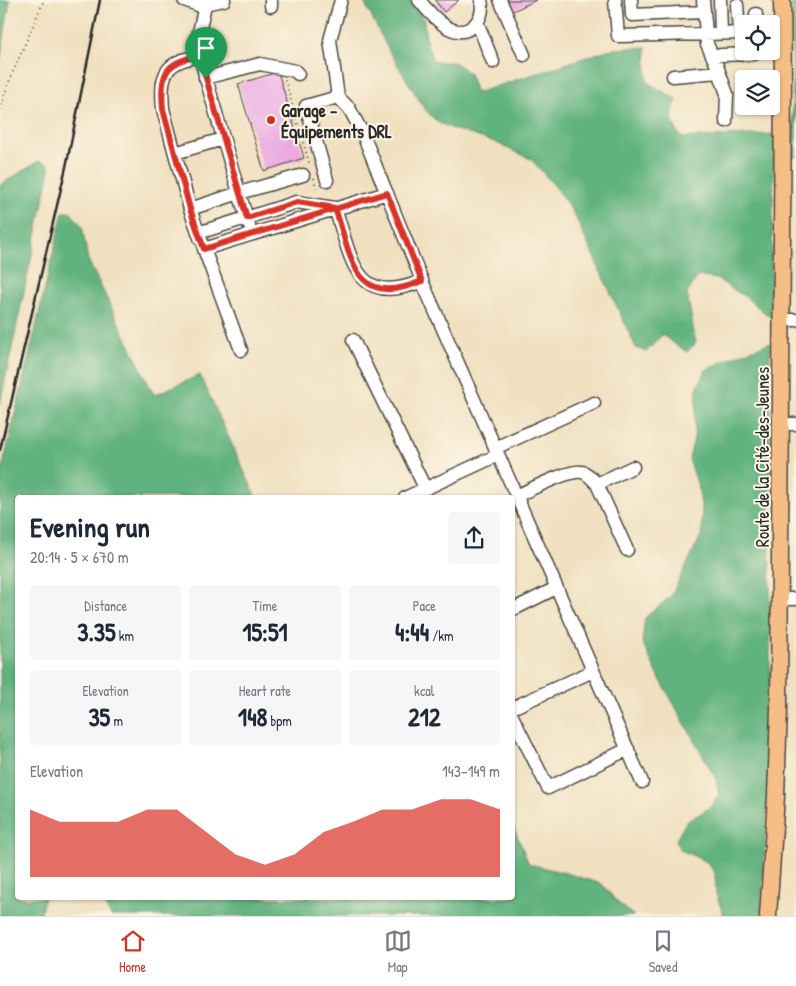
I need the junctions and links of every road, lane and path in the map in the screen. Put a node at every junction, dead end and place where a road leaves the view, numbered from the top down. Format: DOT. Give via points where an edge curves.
graph roads {
  1 [pos="44,0"];
  2 [pos="184,0"];
  3 [pos="224,0"];
  4 [pos="341,0"];
  5 [pos="419,0"];
  6 [pos="481,0"];
  7 [pos="500,0"];
  8 [pos="615,0"];
  9 [pos="622,0"];
  10 [pos="631,0"];
  11 [pos="720,0"];
  12 [pos="782,0"];
  13 [pos="206,2"];
  14 [pos="737,5"];
  15 [pos="704,6"];
  16 [pos="738,15"];
  17 [pos="476,22"];
  18 [pos="706,33"];
  19 [pos="722,33"];
  20 [pos="735,33"];
  21 [pos="524,55"];
  22 [pos="735,55"];
  23 [pos="200,56"];
  24 [pos="713,57"];
  25 [pos="493,62"];
  26 [pos="720,72"];
  27 [pos="282,73"];
  28 [pos="298,74"];
  29 [pos="673,76"];
  30 [pos="206,78"];
  31 [pos="338,96"];
  32 [pos="0,110"];
  33 [pos="726,121"];
  34 [pos="223,139"];
  35 [pos="175,153"];
  36 [pos="308,172"];
  37 [pos="327,180"];
  38 [pos="316,188"];
  39 [pos="239,193"];
  40 [pos="387,193"];
  41 [pos="335,208"];
  42 [pos="190,209"];
  43 [pos="247,218"];
  44 [pos="198,233"];
  45 [pos="252,234"];
  46 [pos="204,249"];
  47 [pos="422,281"];
  48 [pos="789,320"];
  49 [pos="353,340"];
  50 [pos="241,350"];
  51 [pos="594,403"];
  52 [pos="789,424"];
  53 [pos="497,452"];
  54 [pos="633,467"];
  55 [pos="597,484"];
  56 [pos="425,488"];
  57 [pos="411,495"];
  58 [pos="516,496"];
  59 [pos="627,550"];
  60 [pos="556,588"];
  61 [pos="789,599"];
  62 [pos="515,608"];
  63 [pos="593,670"];
  64 [pos="515,707"];
  65 [pos="515,722"];
  66 [pos="628,749"];
  67 [pos="642,782"];
  68 [pos="768,915"];
  1 -- 32 [label="path"];
  2 -- 13 [label="street" via="198,4"];
  3 -- 13 [label="street"];
  4 -- 31 [label="street" via="330,35"];
  5 -- 17 [label="street" via="440,23 453,30 468,29"];
  6 -- 17 [label="street" via="482,10"];
  7 -- 21 [label="street"];
  8 -- 9 [label="street"];
  8 -- 18 [label="street" via="618,36"];
  10 -- 15 [label="street" via="632,15"];
  11 -- 19 [label="street"];
  12 -- 48 [label="main road, Route de la Cité-des-Jeunes"];
  13 -- 23 [label="street" via="198,37"];
  14 -- 16 [label="street"];
  15 -- 18 [label="street"];
  17 -- 25 [label="street"];
  18 -- 19 [label="street"];
  18 -- 24 [label="street"];
  19 -- 20 [label="street"];
  22 -- 24 [label="street"];
  23 -- 30 [label="street"];
  23 -- 35 [label="street" via="176,62 164,80 163,109"];
  24 -- 26 [label="street"];
  26 -- 29 [label="street"];
  26 -- 33 [label="street" via="727,94"];
  27 -- 36 [label="path"];
  28 -- 30 [label="street" via="260,64"];
  30 -- 34 [label="street"];
  31 -- 37 [label="street" via="306,106"];
  31 -- 40 [label="street" via="356,118"];
  34 -- 35 [label="street"];
  34 -- 39 [label="street"];
  35 -- 42 [label="street"];
  36 -- 38 [label="path"];
  36 -- 39 [label="street"];
  39 -- 42 [label="street"];
  39 -- 43 [label="street"];
  40 -- 41 [label="street"];
  40 -- 47 [label="street"];
  41 -- 43 [label="street" via="297,202"];
  41 -- 45 [label="street"];
  41 -- 47 [label="street" via="355,269 362,279 384,290"];
  42 -- 44 [label="street"];
  43 -- 44 [label="street"];
  43 -- 45 [label="street"];
  44 -- 46 [label="street"];
  45 -- 46 [label="street"];
  46 -- 50 [label="street"];
  47 -- 53 [label="street"];
  48 -- 52 [label="main road, Route de la Cité-des-Jeunes"];
  49 -- 56 [label="street"];
  51 -- 53 [label="street"];
  52 -- 61 [label="main road, Route de la Cité-des-Jeunes"];
  53 -- 56 [label="street"];
  53 -- 58 [label="street"];
  54 -- 55 [label="street"];
  55 -- 58 [label="street" via="582,472 572,472"];
  55 -- 59 [label="street"];
  56 -- 57 [label="street"];
  58 -- 60 [label="street"];
  60 -- 62 [label="street"];
  60 -- 63 [label="street"];
  61 -- 68 [label="main road, Route de la Cité-des-Jeunes"];
  63 -- 64 [label="street"];
  63 -- 66 [label="street"];
  65 -- 66 [label="street" via="548,788"];
  66 -- 67 [label="street"];
}
